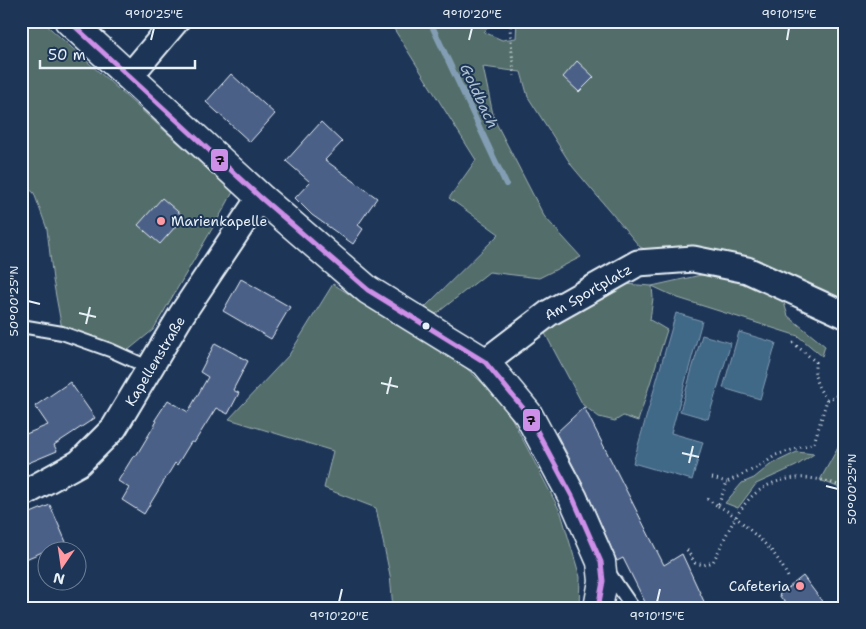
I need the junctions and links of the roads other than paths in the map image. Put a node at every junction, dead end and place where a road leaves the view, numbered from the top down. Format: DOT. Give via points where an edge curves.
graph roads {
  1 [pos="68,21"];
  2 [pos="176,21"];
  3 [pos="129,77"];
  4 [pos="260,197"];
  5 [pos="845,315"];
  6 [pos="21,326"];
  7 [pos="485,362"];
  8 [pos="150,368"];
  9 [pos="21,494"];
  10 [pos="601,562"];
  11 [pos="598,608"];
  12 [pos="633,608"];
  1 -- 3 [label="street"];
  2 -- 3 [label="street"];
  3 -- 4 [label="street"];
  4 -- 7 [label="street" via="368,290"];
  4 -- 8 [label="street, Kapellenstraße"];
  5 -- 7 [label="street, Am Sportplatz" via="747,270 693,259 638,264 549,312"];
  6 -- 8 [label="lane" via="62,333"];
  7 -- 10 [label="street" via="528,414 573,498"];
  8 -- 9 [label="street, Kapellenstraße" via="114,428 79,463"];
  10 -- 11 [label="street" via="603,581"];
  10 -- 12 [label="lane"];
}
